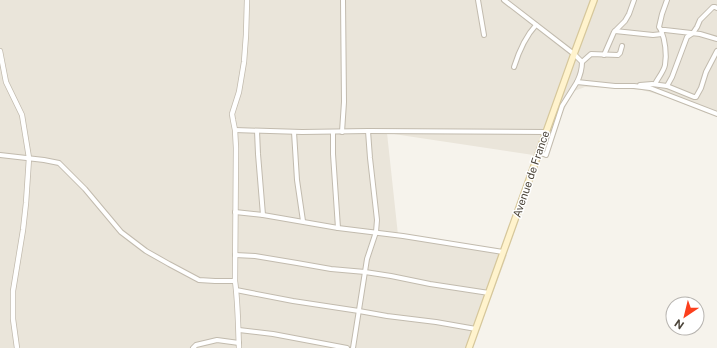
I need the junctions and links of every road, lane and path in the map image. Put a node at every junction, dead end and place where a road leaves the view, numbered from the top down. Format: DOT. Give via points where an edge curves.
graph roads {
  1 [pos="247,0"];
  2 [pos="342,0"];
  3 [pos="478,0"];
  4 [pos="504,0"];
  5 [pos="594,0"];
  6 [pos="634,0"];
  7 [pos="668,0"];
  8 [pos="717,8"];
  9 [pos="536,25"];
  10 [pos="615,31"];
  11 [pos="662,32"];
  12 [pos="693,33"];
  13 [pos="484,35"];
  14 [pos="716,37"];
  15 [pos="622,46"];
  16 [pos="0,51"];
  17 [pos="717,52"];
  18 [pos="574,54"];
  19 [pos="604,54"];
  20 [pos="582,62"];
  21 [pos="514,67"];
  22 [pos="577,82"];
  23 [pos="655,84"];
  24 [pos="634,86"];
  25 [pos="667,86"];
  26 [pos="717,114"];
  27 [pos="235,130"];
  28 [pos="257,131"];
  29 [pos="368,131"];
  30 [pos="294,132"];
  31 [pos="333,132"];
  32 [pos="342,132"];
  33 [pos="546,132"];
  34 [pos="539,152"];
  35 [pos="0,155"];
  36 [pos="29,158"];
  37 [pos="235,212"];
  38 [pos="263,215"];
  39 [pos="303,221"];
  40 [pos="338,228"];
  41 [pos="376,232"];
  42 [pos="503,252"];
  43 [pos="235,255"];
  44 [pos="365,272"];
  45 [pos="235,281"];
  46 [pos="236,290"];
  47 [pos="488,293"];
  48 [pos="359,311"];
  49 [pos="476,329"];
  50 [pos="239,330"];
  51 [pos="239,345"];
  52 [pos="16,348"];
  53 [pos="193,348"];
  54 [pos="347,348"];
  55 [pos="353,348"];
  56 [pos="469,348"];
  1 -- 27 [label="street" via="244,62 232,114"];
  2 -- 32 [label="street"];
  3 -- 13 [label="street"];
  4 -- 9 [label="street"];
  5 -- 18 [label="main road, Avenue de France"];
  6 -- 10 [label="street" via="629,14"];
  7 -- 11 [label="street" via="659,27"];
  8 -- 12 [label="street" via="713,7 700,20"];
  9 -- 18 [label="street"];
  9 -- 21 [label="street" via="524,40"];
  10 -- 11 [label="street" via="653,35"];
  10 -- 19 [label="street"];
  11 -- 12 [label="street" via="665,30"];
  11 -- 23 [label="street" via="665,65"];
  12 -- 14 [label="street"];
  12 -- 25 [label="street" via="687,37"];
  15 -- 19 [label="street" via="618,55"];
  16 -- 36 [label="street" via="6,82 22,115"];
  17 -- 25 [label="street" via="696,97"];
  18 -- 20 [label="street"];
  18 -- 33 [label="main road, Avenue de France"];
  19 -- 20 [label="street" via="591,54"];
  20 -- 22 [label="street"];
  22 -- 24 [label="street"];
  22 -- 34 [label="street" via="562,106 546,155"];
  23 -- 24 [label="street"];
  23 -- 25 [label="street"];
  24 -- 26 [label="street" via="650,88"];
  27 -- 28 [label="street"];
  27 -- 37 [label="street"];
  28 -- 30 [label="street"];
  28 -- 38 [label="street"];
  29 -- 32 [label="street"];
  29 -- 33 [label="street"];
  29 -- 41 [label="street"];
  30 -- 31 [label="street"];
  30 -- 39 [label="street"];
  31 -- 32 [label="street"];
  31 -- 40 [label="street"];
  33 -- 34 [label="main road, Avenue de France"];
  34 -- 42 [label="main road, Avenue de France"];
  35 -- 36 [label="street"];
  36 -- 45 [label="street" via="61,165 122,232 168,264 199,280"];
  36 -- 52 [label="street" via="26,203 13,291"];
  37 -- 38 [label="street"];
  37 -- 43 [label="street"];
  38 -- 39 [label="street"];
  39 -- 40 [label="street"];
  40 -- 41 [label="street"];
  41 -- 42 [label="street"];
  41 -- 44 [label="street" via="367,257"];
  42 -- 47 [label="main road, Avenue de France"];
  43 -- 44 [label="street"];
  43 -- 45 [label="street"];
  44 -- 47 [label="street"];
  44 -- 48 [label="street"];
  45 -- 46 [label="street"];
  46 -- 48 [label="street"];
  46 -- 50 [label="street"];
  47 -- 49 [label="main road, Avenue de France"];
  48 -- 49 [label="street"];
  48 -- 55 [label="street"];
  49 -- 56 [label="main road, Avenue de France"];
  50 -- 51 [label="street"];
  50 -- 54 [label="street"];
  51 -- 53 [label="street" via="217,340"];
}
